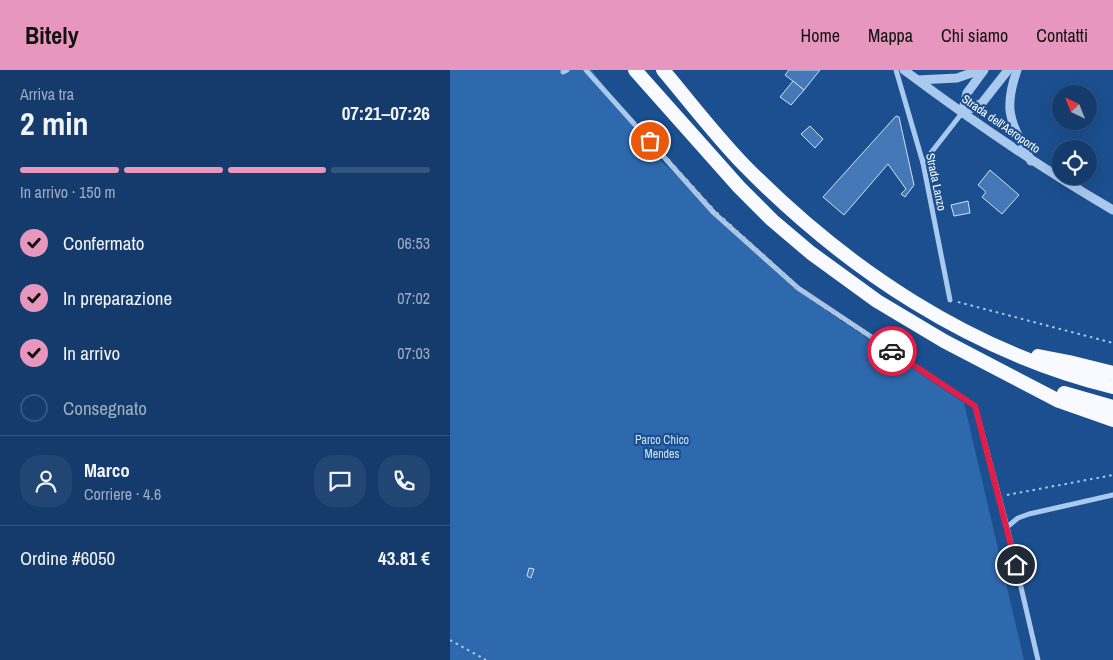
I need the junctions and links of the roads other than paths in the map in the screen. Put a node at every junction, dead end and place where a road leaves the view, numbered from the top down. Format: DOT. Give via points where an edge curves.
graph roads {
  1 [pos="586,70"];
  2 [pos="635,70"];
  3 [pos="663,70"];
  4 [pos="896,70"];
  5 [pos="904,70"];
  6 [pos="980,70"];
  7 [pos="984,70"];
  8 [pos="1008,70"];
  9 [pos="1017,70"];
  10 [pos="918,80"];
  11 [pos="962,113"];
  12 [pos="1031,161"];
  13 [pos="923,163"];
  14 [pos="1113,210"];
  15 [pos="950,300"];
  16 [pos="1008,351"];
  17 [pos="994,366"];
  18 [pos="1113,373"];
  19 [pos="1113,387"];
  20 [pos="1113,407"];
  21 [pos="1113,420"];
  22 [pos="1113,495"];
  23 [pos="1007,527"];
  24 [pos="1038,660"];
  1 -- 23 [label="street" via="714,212 798,288 975,406"];
  2 -- 17 [label="highway" via="739,187 812,253 878,301 944,341"];
  3 -- 16 [label="highway" via="743,164 825,240 925,310"];
  4 -- 13 [label="street, Strada Lanzo"];
  5 -- 10 [label="street, Strada dell'Aeroporto"];
  6 -- 10 [label="street" via="957,78"];
  7 -- 11 [label="street" via="966,93"];
  8 -- 11 [label="street" via="982,103"];
  9 -- 12 [label="street" via="1009,98 1011,116"];
  10 -- 11 [label="street, Strada dell'Aeroporto"];
  11 -- 12 [label="street, Strada dell'Aeroporto"];
  11 -- 13 [label="street"];
  12 -- 14 [label="street, Strada dell'Aeroporto"];
  13 -- 15 [label="street, Strada Lanzo"];
  16 -- 18 [label="highway"];
  16 -- 19 [label="highway" via="1080,379"];
  17 -- 20 [label="highway" via="1078,398"];
  17 -- 21 [label="highway" via="1060,401"];
  22 -- 23 [label="street" via="1028,514"];
  23 -- 24 [label="street"];
}
